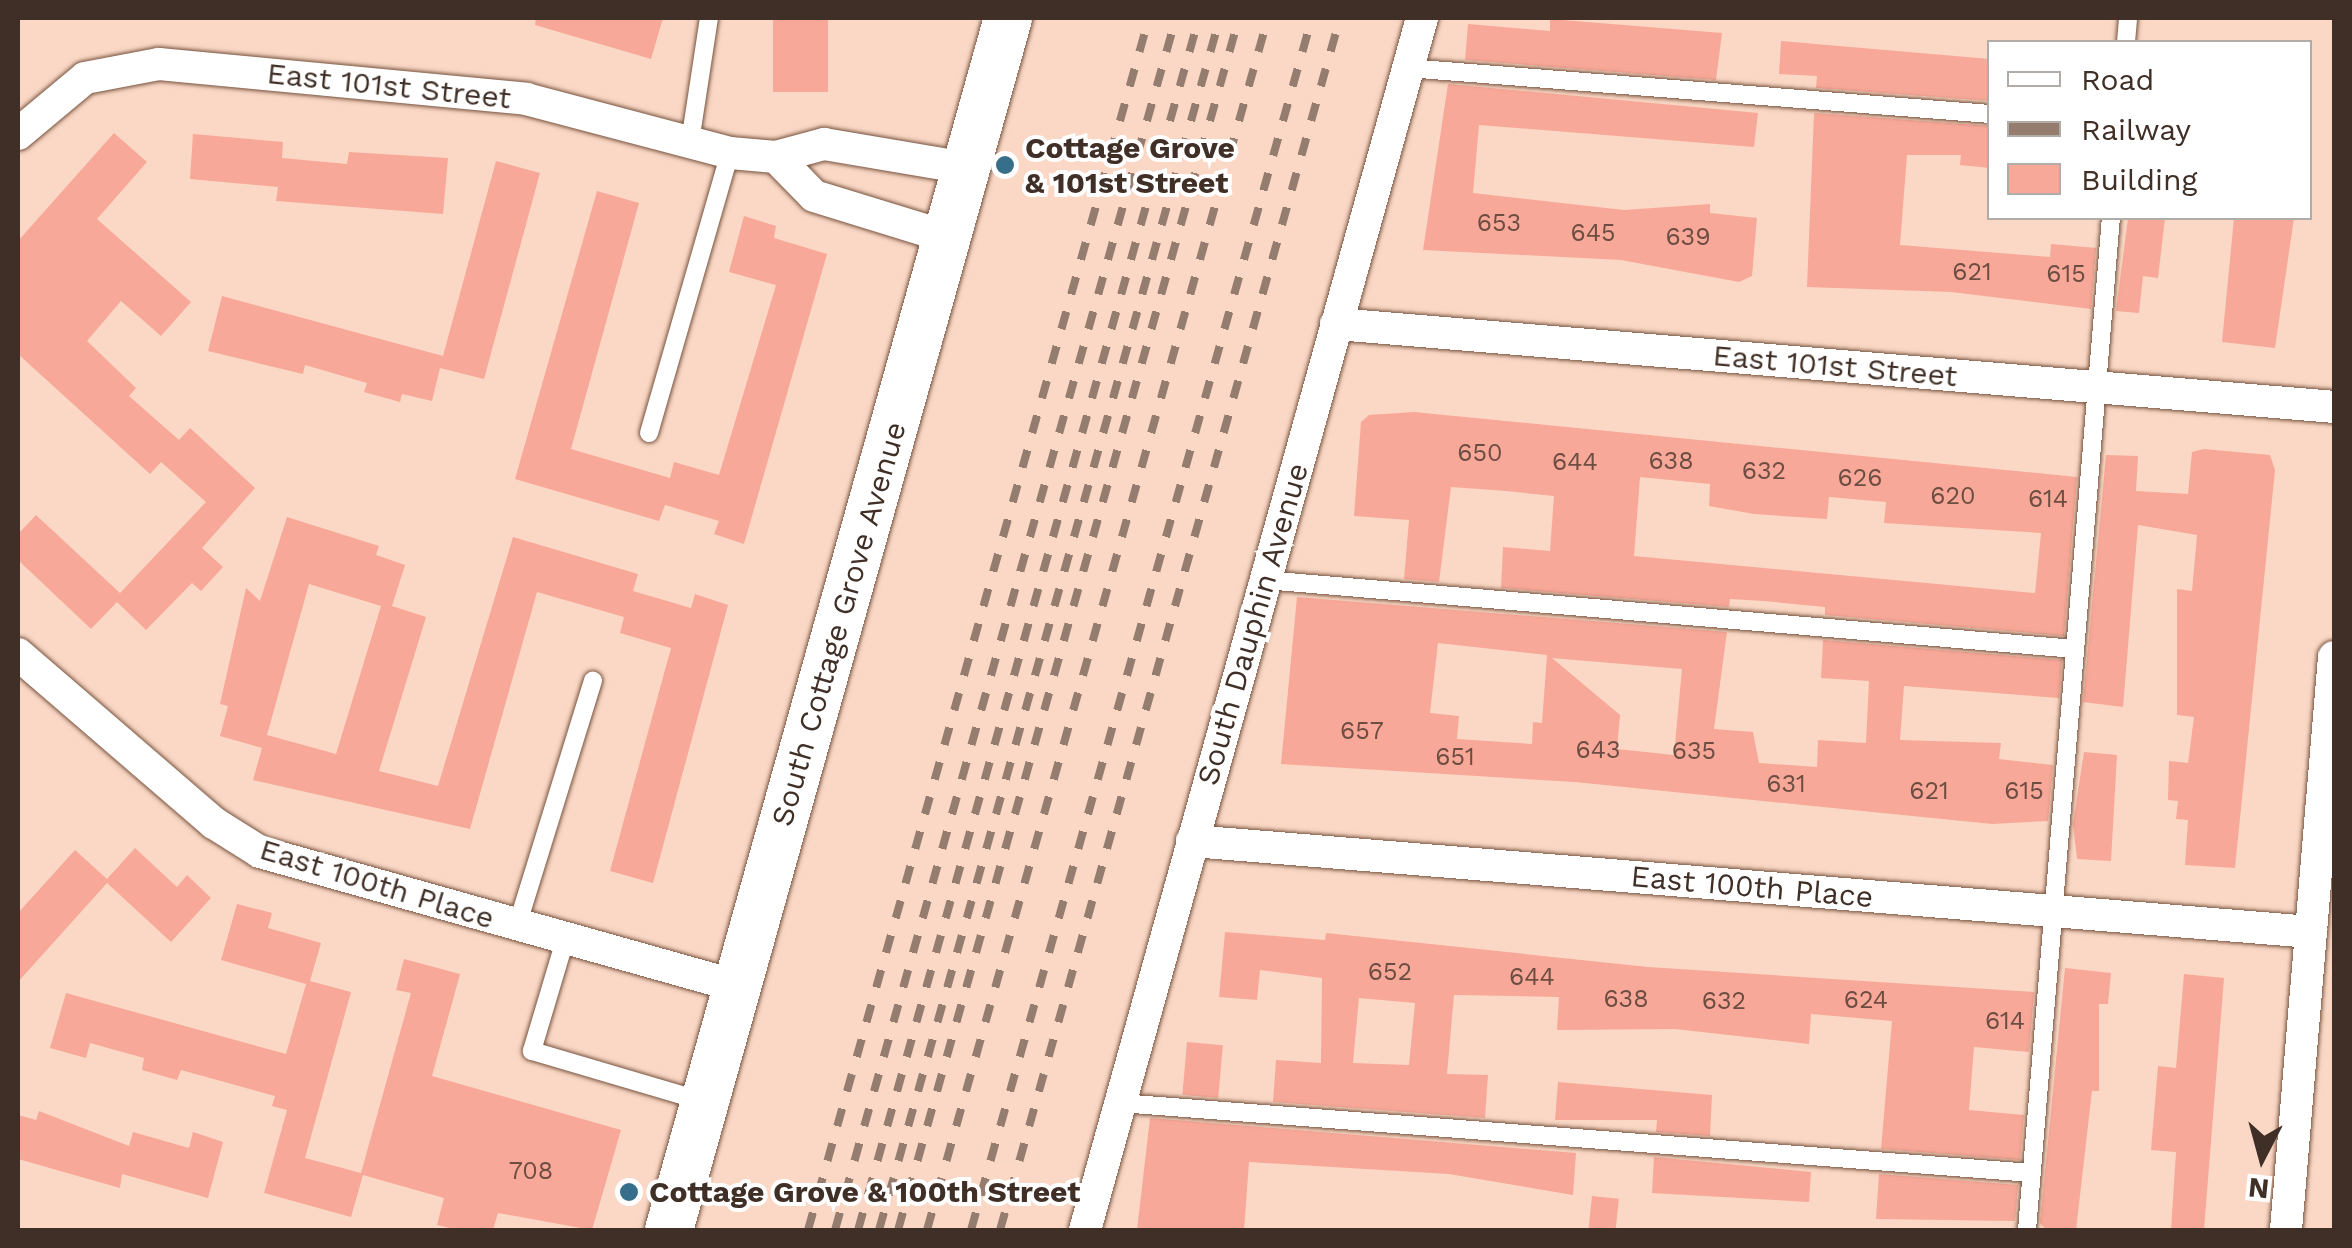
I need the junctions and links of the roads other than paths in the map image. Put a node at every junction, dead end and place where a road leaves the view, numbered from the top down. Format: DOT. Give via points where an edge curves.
graph roads {
  1 [pos="709,18"];
  2 [pos="1008,18"];
  3 [pos="1422,18"];
  4 [pos="1408,68"];
  5 [pos="1987,114"];
  6 [pos="18,134"];
  7 [pos="690,142"];
  8 [pos="730,153"];
  9 [pos="776,157"];
  10 [pos="966,168"];
  11 [pos="2111,220"];
  12 [pos="946,237"];
  13 [pos="1336,324"];
  14 [pos="2097,388"];
  15 [pos="2334,408"];
  16 [pos="649,433"];
  17 [pos="1265,580"];
  18 [pos="2075,649"];
  19 [pos="18,654"];
  20 [pos="2334,657"];
  21 [pos="593,682"];
  22 [pos="1192,841"];
  23 [pos="2053,912"];
  24 [pos="517,926"];
  25 [pos="2311,932"];
  26 [pos="565,940"];
  27 [pos="738,986"];
  28 [pos="705,1102"];
  29 [pos="1120,1103"];
  30 [pos="2032,1173"];
  31 [pos="669,1230"];
  32 [pos="1085,1230"];
  33 [pos="2026,1230"];
  34 [pos="2286,1230"];
  1 -- 7 [label="lane"];
  2 -- 10 [label="street, South Cottage Grove Avenue"];
  3 -- 4 [label="street, South Dauphin Avenue"];
  4 -- 5 [label="lane"];
  4 -- 13 [label="street, South Dauphin Avenue"];
  6 -- 7 [label="street, East 101st Street" via="85,78 160,64 480,92"];
  7 -- 8 [label="street, East 101st Street"];
  8 -- 9 [label="street, East 101st Street"];
  8 -- 16 [label="lane"];
  9 -- 10 [label="street, East 101st Street" via="824,144"];
  9 -- 12 [label="street" via="814,196"];
  10 -- 12 [label="street, South Cottage Grove Avenue"];
  11 -- 14 [label="lane"];
  12 -- 27 [label="street, South Cottage Grove Avenue"];
  13 -- 14 [label="street, East 101st Street"];
  13 -- 17 [label="street, South Dauphin Avenue"];
  14 -- 15 [label="street, East 101st Street"];
  14 -- 18 [label="lane"];
  17 -- 18 [label="lane"];
  17 -- 22 [label="street, South Dauphin Avenue"];
  18 -- 23 [label="lane"];
  19 -- 24 [label="street, East 100th Place" via="214,823 260,852"];
  20 -- 25 [label="street"];
  21 -- 24 [label="lane"];
  22 -- 23 [label="street, East 100th Place"];
  22 -- 29 [label="street, South Dauphin Avenue"];
  23 -- 25 [label="street, East 100th Place"];
  23 -- 30 [label="lane"];
  24 -- 26 [label="street, East 100th Place"];
  25 -- 34 [label="street"];
  26 -- 27 [label="street, East 100th Place"];
  26 -- 28 [label="lane" via="532,1052"];
  27 -- 28 [label="street, South Cottage Grove Avenue"];
  28 -- 31 [label="street, South Cottage Grove Avenue"];
  29 -- 30 [label="lane"];
  29 -- 32 [label="street, South Dauphin Avenue"];
  30 -- 33 [label="lane"];
}
